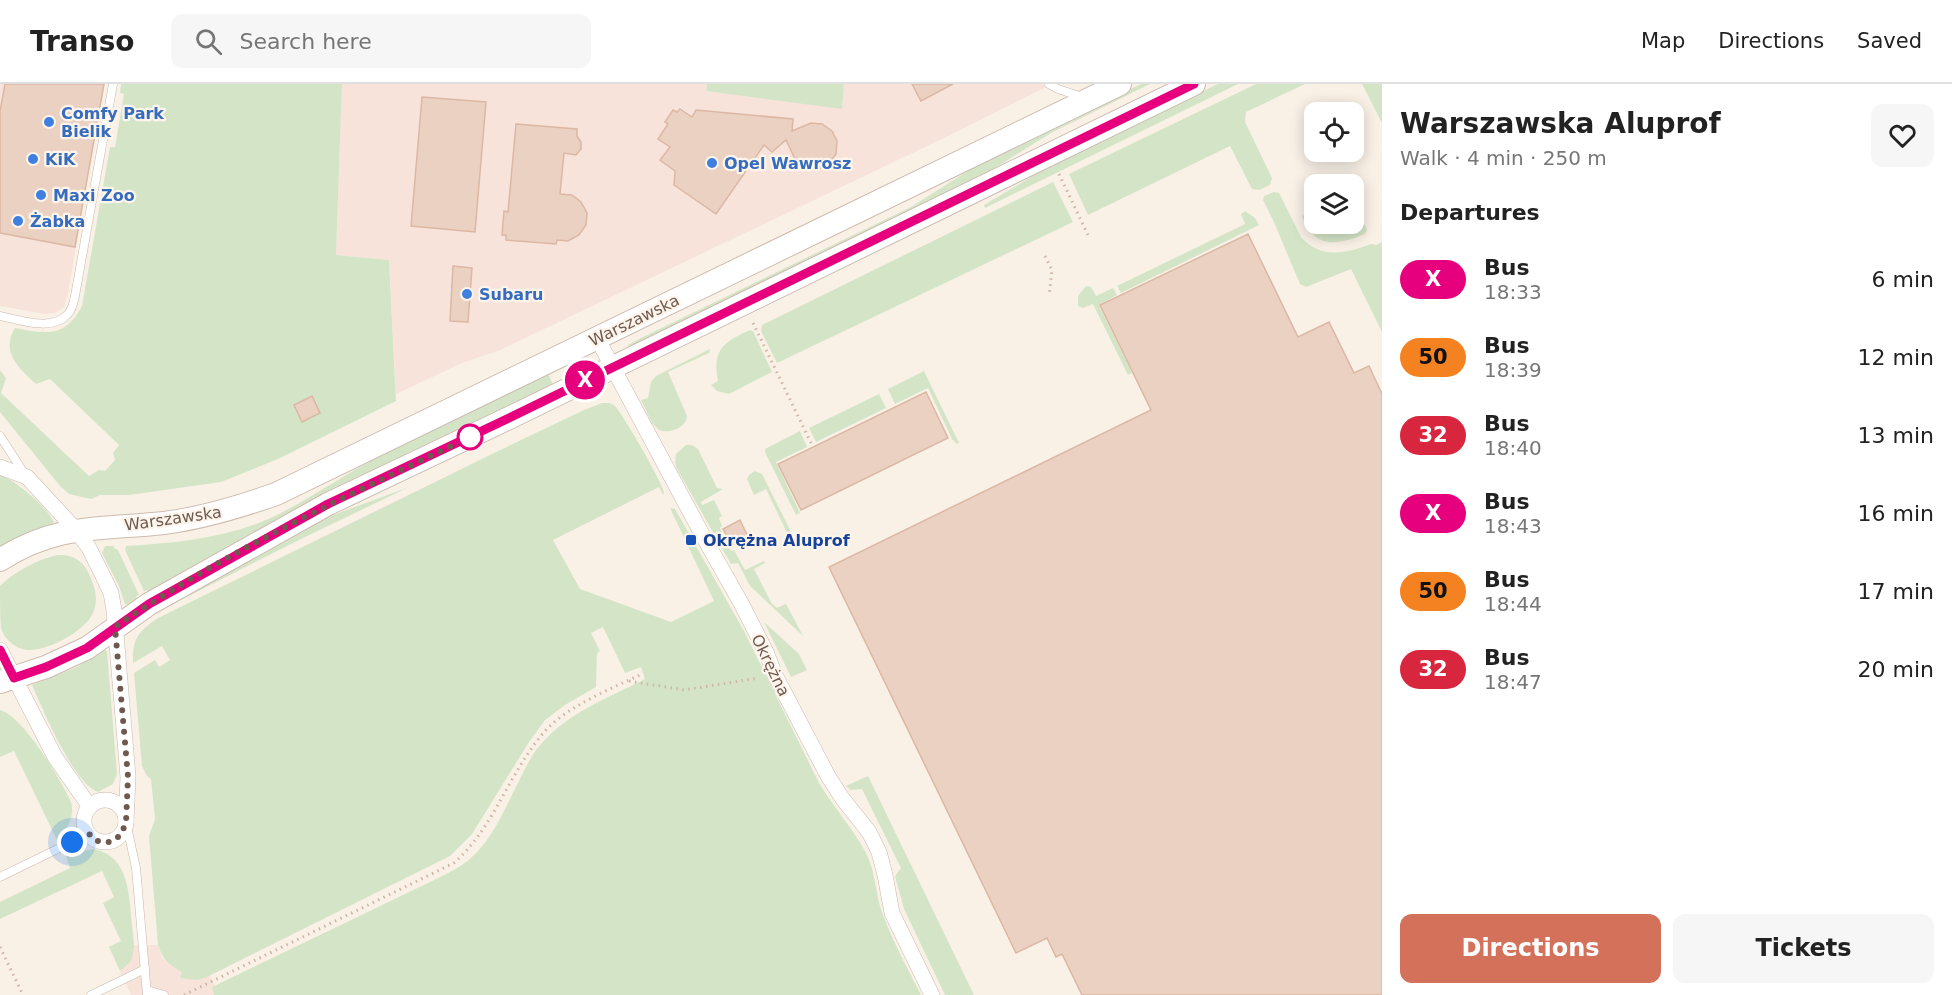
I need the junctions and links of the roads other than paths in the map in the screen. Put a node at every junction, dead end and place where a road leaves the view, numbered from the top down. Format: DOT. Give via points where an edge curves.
graph roads {
  1 [pos="113,84"];
  2 [pos="1049,84"];
  3 [pos="1120,84"];
  4 [pos="1194,84"];
  5 [pos="1090,99"];
  6 [pos="0,316"];
  7 [pos="597,338"];
  8 [pos="612,367"];
  9 [pos="0,436"];
  10 [pos="0,467"];
  11 [pos="27,477"];
  12 [pos="76,530"];
  13 [pos="0,560"];
  14 [pos="115,627"];
  15 [pos="0,650"];
  16 [pos="7,680"];
  17 [pos="90,807"];
  18 [pos="126,822"];
  19 [pos="87,832"];
  20 [pos="0,877"];
  21 [pos="145,969"];
  22 [pos="147,992"];
  23 [pos="91,995"];
  24 [pos="164,995"];
  25 [pos="932,995"];
  1 -- 6 [label="lane" via="69,314 39,324"];
  2 -- 5 [label="lane"];
  3 -- 5 [label="main road, Warszawska"];
  4 -- 8 [label="main road, Warszawska"];
  5 -- 7 [label="main road, Warszawska"];
  7 -- 8 [label="street, Okrężna"];
  7 -- 12 [label="main road, Warszawska" via="276,494 199,517"];
  8 -- 14 [label="main road, Warszawska" via="328,504"];
  8 -- 25 [label="street, Okrężna" via="741,603 828,776 869,832 879,852 892,913"];
  9 -- 11 [label="lane"];
  10 -- 11 [label="street"];
  11 -- 12 [label="street"];
  12 -- 13 [label="main road, Warszawska" via="37,540"];
  12 -- 14 [label="street" via="90,548 111,593"];
  14 -- 16 [label="main road, Warszawska" via="68,658"];
  14 -- 18 [label="street" via="128,777"];
  15 -- 16 [label="street"];
  16 -- 17 [label="street"];
  17 -- 18 [label="street" via="102,800 110,801 122,809"];
  17 -- 19 [label="street" via="84,816"];
  18 -- 19 [label="street" via="121,835 110,842 97,841"];
  18 -- 21 [label="lane" via="136,868"];
  19 -- 20 [label="lane"];
  21 -- 22 [label="lane"];
  21 -- 23 [label="lane"];
  22 -- 24 [label="lane"];
}
